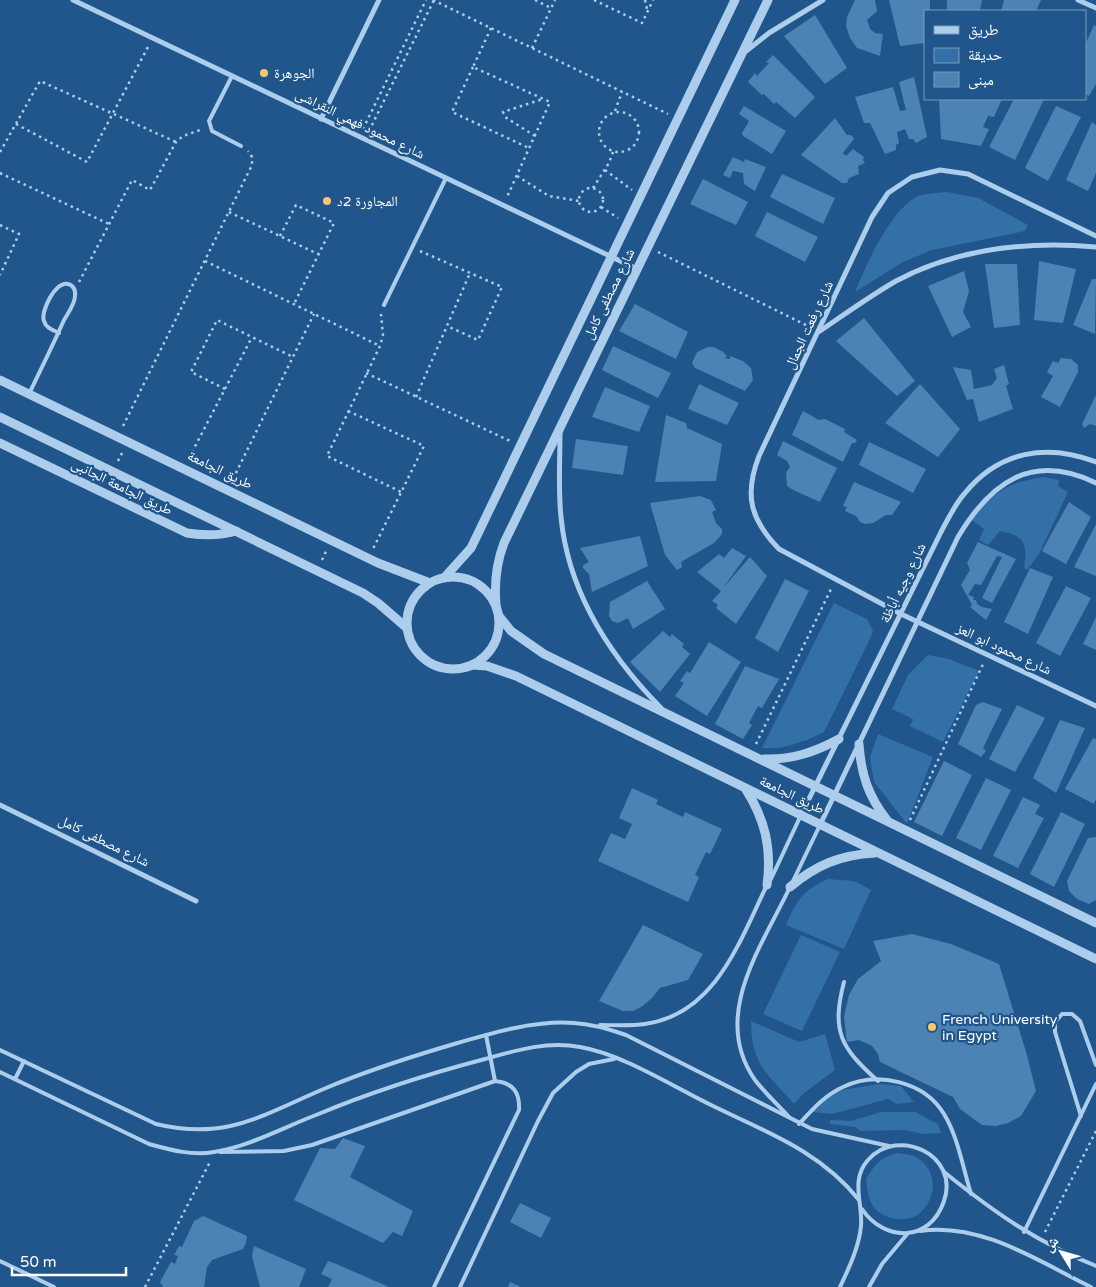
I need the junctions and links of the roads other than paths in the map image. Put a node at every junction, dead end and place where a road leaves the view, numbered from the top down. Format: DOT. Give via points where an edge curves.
graph roads {
  1 [pos="73,0"];
  2 [pos="379,0"];
  3 [pos="735,0"];
  4 [pos="768,0"];
  5 [pos="823,0"];
  6 [pos="1078,0"];
  7 [pos="1096,8"];
  8 [pos="741,56"];
  9 [pos="232,76"];
  10 [pos="322,119"];
  11 [pos="242,146"];
  12 [pos="446,178"];
  13 [pos="1096,236"];
  14 [pos="1096,247"];
  15 [pos="611,257"];
  16 [pos="636,269"];
  17 [pos="384,305"];
  18 [pos="819,332"];
  19 [pos="58,333"];
  20 [pos="0,380"];
  21 [pos="29,394"];
  22 [pos="0,417"];
  23 [pos="560,427"];
  24 [pos="0,443"];
  25 [pos="1096,462"];
  26 [pos="1096,483"];
  27 [pos="236,531"];
  28 [pos="444,578"];
  29 [pos="430,582"];
  30 [pos="496,605"];
  31 [pos="901,614"];
  32 [pos="499,616"];
  33 [pos="918,621"];
  34 [pos="407,628"];
  35 [pos="472,665"];
  36 [pos="1096,706"];
  37 [pos="664,712"];
  38 [pos="839,739"];
  39 [pos="859,744"];
  40 [pos="755,757"];
  41 [pos="816,787"];
  42 [pos="744,788"];
  43 [pos="834,795"];
  44 [pos="0,806"];
  45 [pos="802,816"];
  46 [pos="889,822"];
  47 [pos="820,825"];
  48 [pos="877,853"];
  49 [pos="767,885"];
  50 [pos="790,887"];
  51 [pos="196,900"];
  52 [pos="1096,923"];
  53 [pos="1096,959"];
  54 [pos="844,982"];
  55 [pos="593,1025"];
  56 [pos="486,1035"];
  57 [pos="0,1050"];
  58 [pos="490,1058"];
  59 [pos="617,1058"];
  60 [pos="24,1061"];
  61 [pos="1096,1065"];
  62 [pos="0,1072"];
  63 [pos="15,1079"];
  64 [pos="495,1081"];
  65 [pos="878,1081"];
  66 [pos="1096,1084"];
  67 [pos="1081,1116"];
  68 [pos="792,1120"];
  69 [pos="799,1124"];
  70 [pos="889,1146"];
  71 [pos="215,1152"];
  72 [pos="944,1172"];
  73 [pos="971,1194"];
  74 [pos="859,1200"];
  75 [pos="862,1208"];
  76 [pos="913,1232"];
  77 [pos="1024,1232"];
  78 [pos="908,1233"];
  79 [pos="0,1261"];
  80 [pos="1096,1266"];
  81 [pos="54,1287"];
  82 [pos="434,1287"];
  83 [pos="460,1287"];
  84 [pos="840,1287"];
  85 [pos="869,1287"];
  86 [pos="1091,1287"];
  1 -- 9 [label="street, شارع محمود فهمي النقراشى"];
  2 -- 10 [label="street"];
  3 -- 15 [label="street, شارع مصطفى كامل"];
  4 -- 8 [label="street, شارع مصطفى كامل"];
  5 -- 8 [label="street" via="798,13"];
  6 -- 7 [label="street"];
  8 -- 16 [label="street, شارع مصطفى كامل"];
  9 -- 10 [label="street, شارع محمود فهمي النقراشى"];
  9 -- 11 [label="lane" via="209,121 212,131"];
  10 -- 12 [label="street, شارع محمود فهمي النقراشى"];
  12 -- 15 [label="street, شارع محمود فهمي النقراشى"];
  12 -- 17 [label="lane"];
  13 -- 18 [label="street, شارع رفعت الجمال" via="968,174 940,170 912,177 888,193 872,216"];
  14 -- 18 [label="street" via="1032,245 985,250 940,263 897,281"];
  15 -- 16 [label="street, شارع محمود فهمي النقراشى"];
  15 -- 28 [label="street, شارع مصطفى كامل" via="470,548"];
  16 -- 23 [label="street, شارع مصطفى كامل"];
  18 -- 31 [label="street, شارع رفعت الجمال" via="752,475 750,496 755,516 779,549"];
  19 -- 19 [label="lane" via="76,297 70,284 56,287 43,313 47,327"];
  19 -- 21 [label="lane"];
  20 -- 21 [label="street, طريق الجامعة"];
  21 -- 29 [label="street, طريق الجامعة" via="368,558"];
  22 -- 27 [label="street"];
  23 -- 30 [label="street, شارع مصطفى كامل" via="504,543 494,584"];
  23 -- 37 [label="street" via="561,517 570,562 586,604 607,644 633,680"];
  24 -- 27 [label="street, طريق الجامعة الجانبى" via="187,533 212,536"];
  25 -- 31 [label="street, شارع وجيه أباظة" via="1077,454 1041,452 1023,455 990,470 970,488 954,510"];
  26 -- 33 [label="street" via="1080,475 1034,473 1005,482 992,492 972,514 958,537"];
  27 -- 34 [label="street" via="370,598"];
  28 -- 29 [label="street"];
  28 -- 30 [label="street" via="469,580 485,590"];
  29 -- 34 [label="street" via="410,607"];
  30 -- 32 [label="street"];
  31 -- 33 [label="street, شارع محمود ابو العز"];
  31 -- 38 [label="street, شارع وجيه أباظة"];
  32 -- 35 [label="street" via="499,631 494,645 485,657"];
  32 -- 37 [label="street, طريق الجامعة" via="511,631 544,654"];
  33 -- 36 [label="street, شارع محمود ابو العز"];
  33 -- 39 [label="street"];
  34 -- 35 [label="street" via="414,648 432,664 454,670"];
  35 -- 42 [label="street, طريق الجامعة" via="487,666 516,676"];
  37 -- 40 [label="street, طريق الجامعة"];
  38 -- 40 [label="street" via="792,758"];
  38 -- 41 [label="street, شارع وجيه أباظة"];
  39 -- 43 [label="street"];
  39 -- 46 [label="street" via="866,786"];
  40 -- 41 [label="street, طريق الجامعة"];
  41 -- 43 [label="street, طريق الجامعة"];
  41 -- 45 [label="street, شارع وجيه أباظة"];
  42 -- 45 [label="street, طريق الجامعة"];
  42 -- 49 [label="street" via="759,811 769,844"];
  43 -- 46 [label="street, طريق الجامعة"];
  43 -- 47 [label="street"];
  44 -- 51 [label="street, شارع مصطفى كامل"];
  45 -- 47 [label="street, طريق الجامعة"];
  45 -- 49 [label="lane"];
  46 -- 52 [label="street, طريق الجامعة"];
  47 -- 48 [label="street, طريق الجامعة"];
  47 -- 50 [label="lane"];
  48 -- 50 [label="street" via="853,854 830,860"];
  48 -- 53 [label="street, طريق الجامعة"];
  49 -- 55 [label="lane" via="726,969 700,999 666,1019 647,1024"];
  50 -- 68 [label="lane" via="744,981 736,1022 738,1042 752,1074"];
  54 -- 65 [label="lane" via="838,1004 841,1040 861,1066"];
  55 -- 56 [label="lane" via="551,1024"];
  55 -- 68 [label="lane" via="626,1035"];
  56 -- 58 [label="lane"];
  56 -- 60 [label="lane" via="328,1087 249,1122 202,1131 156,1124"];
  57 -- 60 [label="lane"];
  58 -- 59 [label="lane" via="523,1048 561,1045"];
  58 -- 64 [label="lane"];
  58 -- 71 [label="lane" via="378,1091 255,1141"];
  59 -- 74 [label="lane" via="802,1149 842,1180"];
  59 -- 83 [label="lane" via="589,1064 570,1076 553,1093"];
  60 -- 63 [label="lane"];
  61 -- 67 [label="lane" via="1080,1021 1072,1014 1062,1014 1055,1022 1055,1032"];
  62 -- 63 [label="lane"];
  63 -- 71 [label="lane" via="150,1144 175,1151"];
  64 -- 71 [label="lane" via="312,1145 284,1150"];
  64 -- 82 [label="lane" via="506,1082 515,1089 520,1099 519,1110"];
  65 -- 69 [label="lane" via="860,1080 842,1087 824,1098"];
  65 -- 73 [label="lane" via="899,1081 932,1099 944,1114"];
  66 -- 67 [label="lane"];
  67 -- 77 [label="lane"];
  68 -- 69 [label="lane"];
  69 -- 70 [label="lane"];
  70 -- 72 [label="lane" via="908,1144 926,1150"];
  70 -- 74 [label="lane" via="866,1161 857,1187"];
  72 -- 73 [label="lane"];
  72 -- 76 [label="lane" via="946,1191 942,1209 925,1227"];
  73 -- 77 [label="lane"];
  74 -- 75 [label="lane"];
  75 -- 78 [label="lane" via="881,1228 894,1233"];
  75 -- 84 [label="lane" via="856,1249"];
  76 -- 78 [label="lane"];
  76 -- 86 [label="lane" via="940,1228 966,1231 991,1239"];
  77 -- 80 [label="lane"];
  78 -- 85 [label="lane" via="882,1264"];
  79 -- 81 [label="lane"];
}
